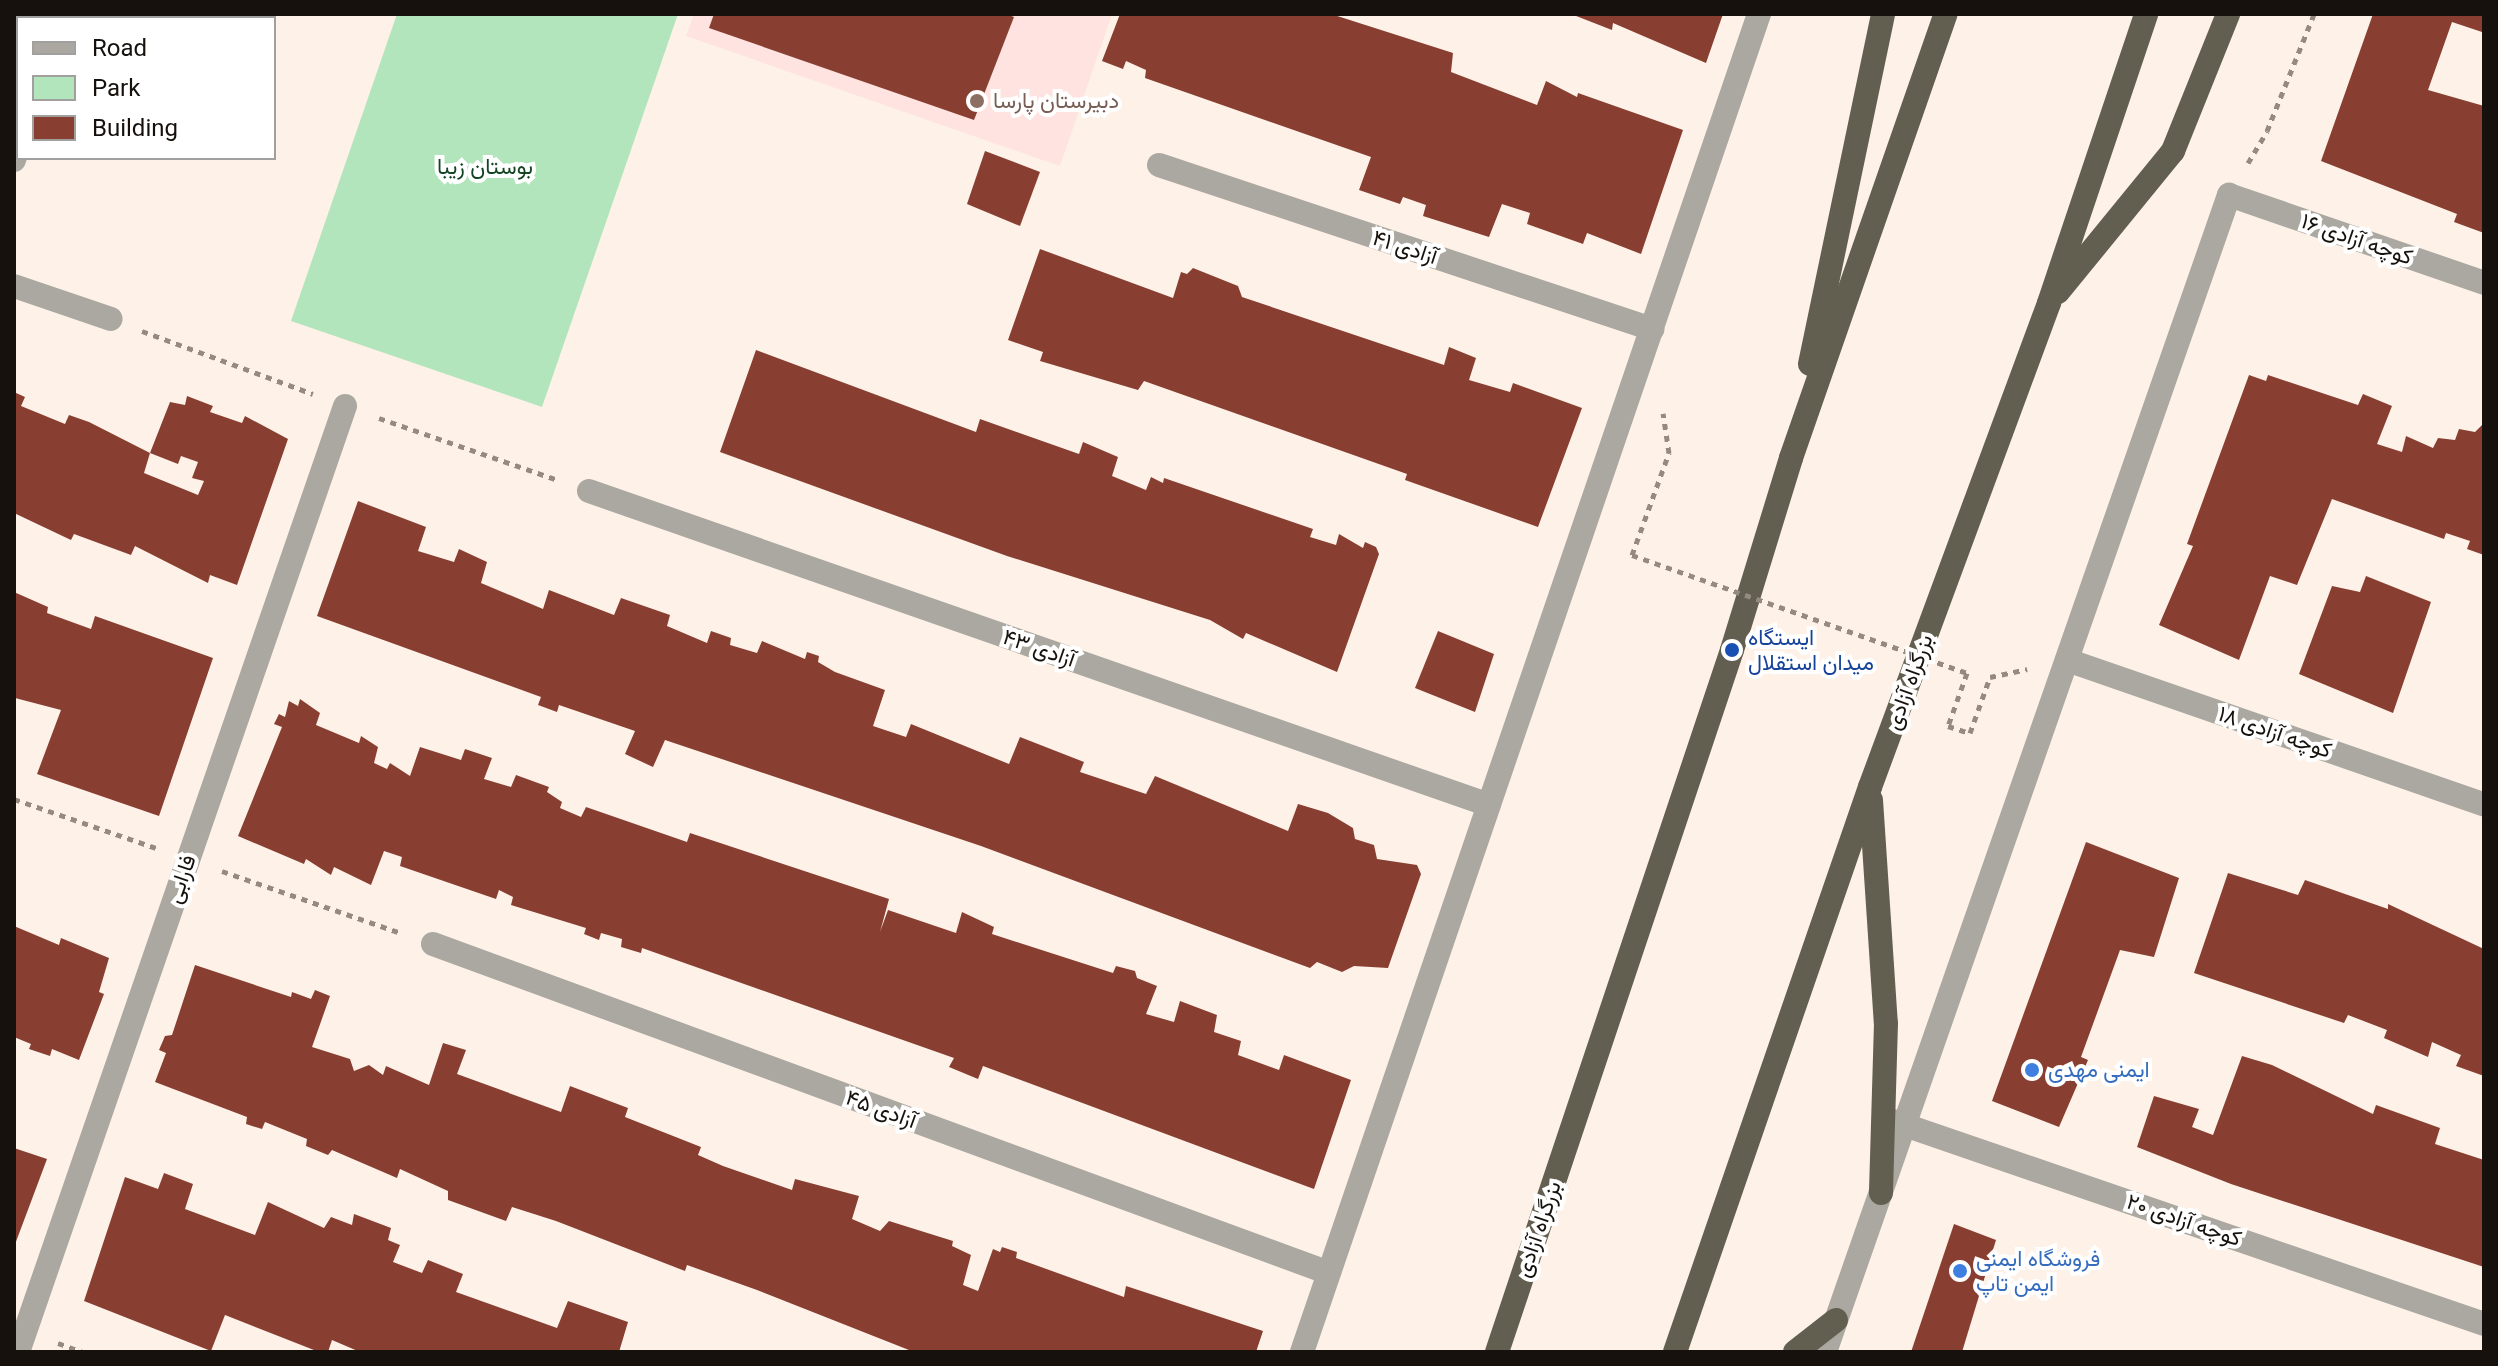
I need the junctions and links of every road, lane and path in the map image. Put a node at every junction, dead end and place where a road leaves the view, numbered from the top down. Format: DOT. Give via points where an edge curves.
graph roads {
  1 [pos="1759,14"];
  2 [pos="1883,14"];
  3 [pos="1946,14"];
  4 [pos="2146,14"];
  5 [pos="2228,14"];
  6 [pos="2314,14"];
  7 [pos="1159,165"];
  8 [pos="2229,195"];
  9 [pos="2484,283"];
  10 [pos="14,286"];
  11 [pos="2049,303"];
  12 [pos="111,319"];
  13 [pos="1652,329"];
  14 [pos="345,406"];
  15 [pos="1669,453"];
  16 [pos="1791,458"];
  17 [pos="589,491"];
  18 [pos="2067,660"];
  19 [pos="1990,677"];
  20 [pos="1870,787"];
  21 [pos="2484,804"];
  22 [pos="1489,805"];
  23 [pos="433,944"];
  24 [pos="1894,1121"];
  25 [pos="1881,1193"];
  26 [pos="1329,1273"];
  27 [pos="1836,1320"];
  28 [pos="2484,1324"];
  29 [pos="18,1352"];
  30 [pos="1302,1352"];
  31 [pos="1497,1352"];
  32 [pos="1675,1352"];
  33 [pos="1795,1352"];
  34 [pos="1825,1352"];
  1 -- 13 [label="street"];
  2 -- 16 [label="highway"];
  3 -- 16 [label="highway, بزرگراه آزادی"];
  4 -- 11 [label="highway, بزرگراه آزادی"];
  5 -- 11 [label="highway" via="2173,151"];
  6 -- 8 [label="path" via="2267,131"];
  7 -- 13 [label="street, ۴۱ آزادی"];
  8 -- 9 [label="street, کوچه آزادی ۱۶"];
  8 -- 18 [label="street"];
  10 -- 12 [label="street"];
  11 -- 20 [label="highway, بزرگراه آزادی"];
  13 -- 22 [label="street"];
  14 -- 29 [label="street, فارابی"];
  15 -- 19 [label="path, bridge" via="1632,555 1967,673 1948,726 1970,733"];
  16 -- 31 [label="highway, بزرگراه آزادی"];
  17 -- 22 [label="street, ۴۳ آزادی"];
  18 -- 21 [label="street, کوچه آزادی ۱۸"];
  18 -- 24 [label="street"];
  20 -- 24 [label="highway"];
  20 -- 32 [label="highway, بزرگراه آزادی"];
  22 -- 26 [label="street"];
  23 -- 26 [label="street, ۴۵ آزادی"];
  24 -- 25 [label="highway"];
  24 -- 28 [label="street, کوچه آزادی ۲۰"];
  25 -- 27 [label="street"];
  26 -- 30 [label="street"];
  27 -- 33 [label="highway"];
  27 -- 34 [label="street"];
}
